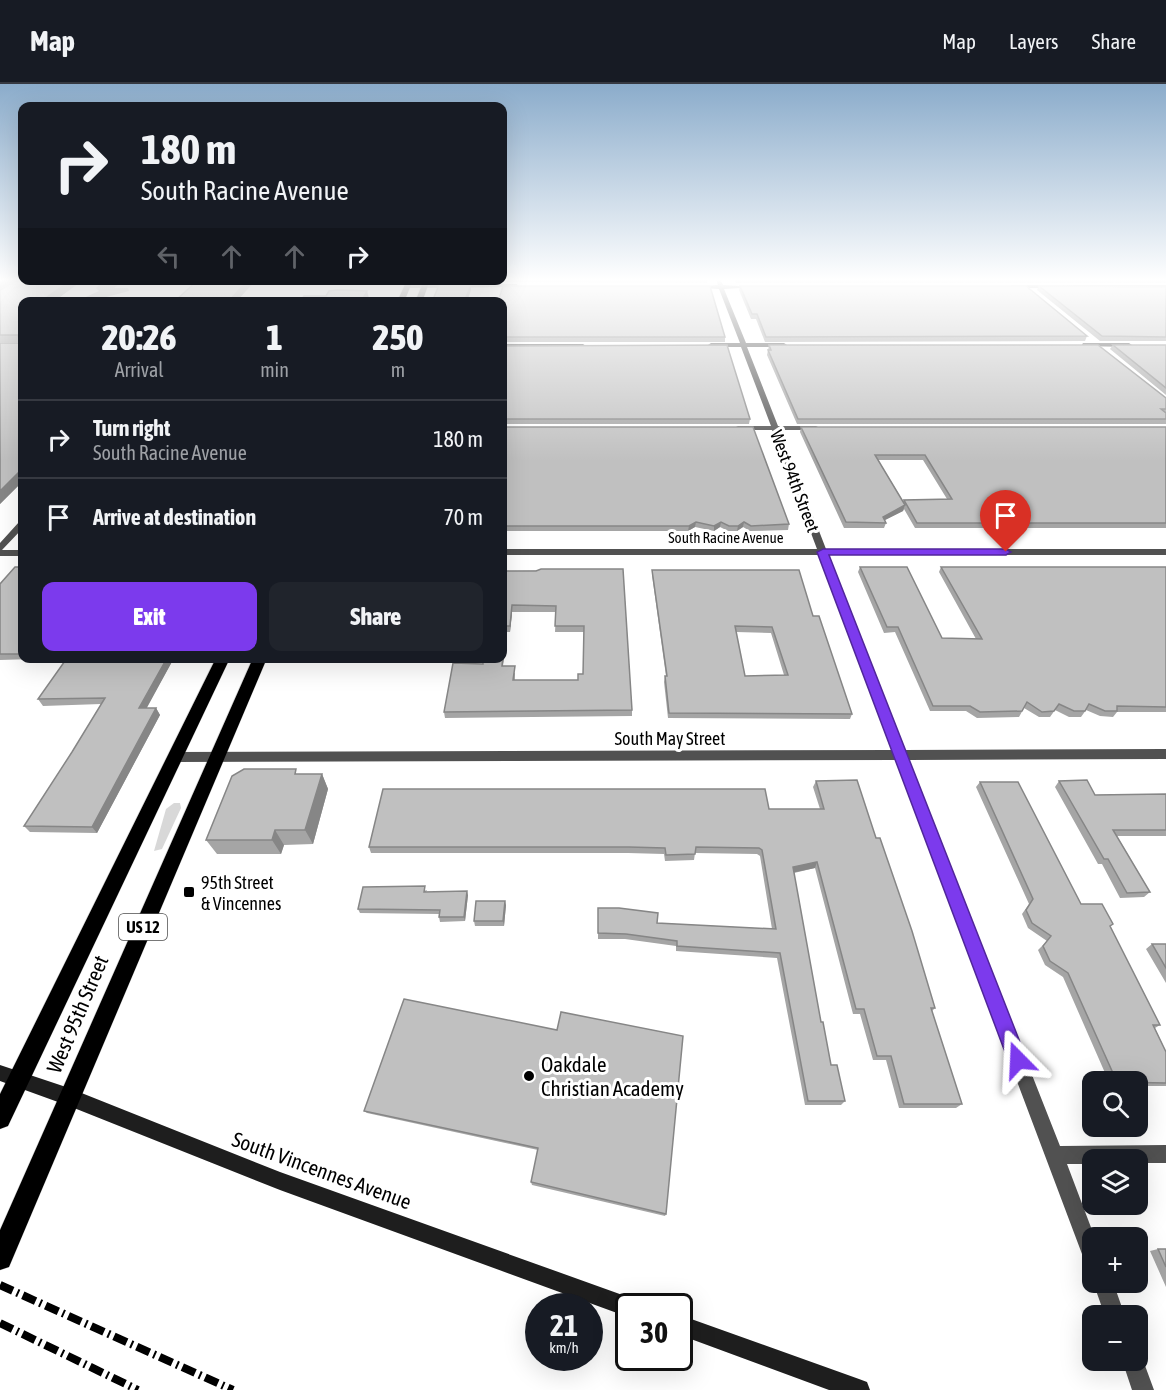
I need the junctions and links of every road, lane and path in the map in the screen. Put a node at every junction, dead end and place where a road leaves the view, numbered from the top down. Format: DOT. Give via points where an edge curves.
graph roads {
  1 [pos="741,340"];
  2 [pos="1091,340"];
  3 [pos="586,345"];
  4 [pos="705,345"];
  5 [pos="743,345"];
  6 [pos="795,345"];
  7 [pos="1070,345"];
  8 [pos="1097,345"];
  9 [pos="1135,345"];
  10 [pos="507,346"];
  11 [pos="1105,351"];
  12 [pos="734,428"];
  13 [pos="775,428"];
  14 [pos="830,428"];
  15 [pos="18,528"];
  16 [pos="0,548"];
  17 [pos="507,552"];
  18 [pos="823,552"];
  19 [pos="1166,552"];
  20 [pos="0,553"];
  21 [pos="18,553"];
  22 [pos="221,663"];
  23 [pos="258,663"];
  24 [pos="1166,754"];
  25 [pos="901,755"];
  26 [pos="175,757"];
  27 [pos="216,757"];
  28 [pos="9,1076"];
  29 [pos="69,1097"];
  30 [pos="0,1118"];
  31 [pos="1166,1154"];
  32 [pos="1054,1155"];
  33 [pos="1082,1228"];
  34 [pos="0,1258"];
  35 [pos="615,1302"];
  36 [pos="693,1330"];
  37 [pos="1136,1371"];
  38 [pos="859,1390"];
  39 [pos="1143,1390"];
  1 -- 5 [label="street, West 94th Street"];
  2 -- 8 [label="street"];
  3 -- 10 [label="street"];
  4 -- 5 [label="street"];
  5 -- 6 [label="street"];
  5 -- 13 [label="street, West 94th Street"];
  7 -- 8 [label="street"];
  8 -- 9 [label="street"];
  8 -- 11 [label="street"];
  12 -- 13 [label="street"];
  13 -- 14 [label="street"];
  13 -- 18 [label="street, West 94th Street"];
  15 -- 16 [label="street"];
  17 -- 18 [label="street, South Racine Avenue"];
  18 -- 19 [label="street, South Racine Avenue"];
  18 -- 25 [label="street, West 94th Street"];
  20 -- 21 [label="street"];
  22 -- 26 [label="main road, West 95th Street / US 12"];
  23 -- 27 [label="main road, West 95th Street / US 12"];
  24 -- 25 [label="street, South May Street"];
  25 -- 27 [label="street, South May Street"];
  25 -- 32 [label="street, West 94th Street"];
  26 -- 27 [label="street, South May Street"];
  26 -- 28 [label="main road, West 95th Street / US 12"];
  27 -- 29 [label="main road, West 95th Street / US 12"];
  28 -- 29 [label="main road, South Vincennes Avenue"];
  28 -- 30 [label="main road, West 95th Street / US 12"];
  29 -- 34 [label="main road, West 95th Street / US 12"];
  29 -- 35 [label="main road, South Vincennes Avenue" via="280,1181"];
  31 -- 32 [label="street"];
  32 -- 33 [label="street, West 94th Street"];
  36 -- 38 [label="main road"];
  37 -- 39 [label="street"];
}
